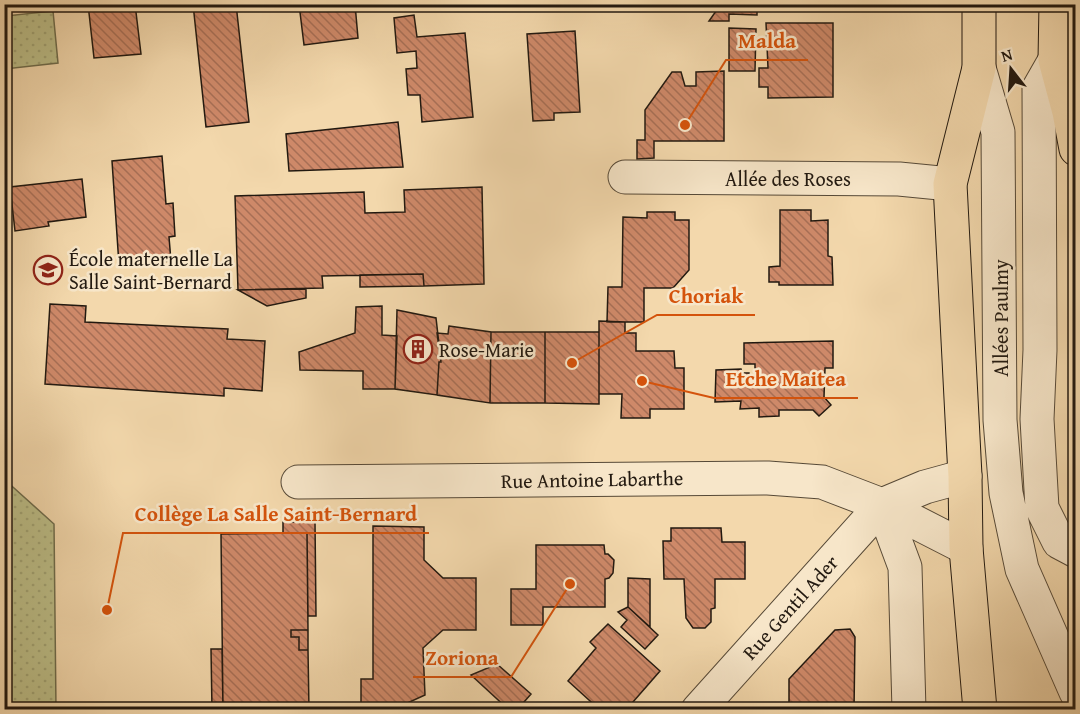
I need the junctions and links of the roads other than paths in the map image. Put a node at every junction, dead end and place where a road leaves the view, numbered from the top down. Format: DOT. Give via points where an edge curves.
graph roads {
  1 [pos="979,4"];
  2 [pos="1056,4"];
  3 [pos="1055,60"];
  4 [pos="979,68"];
  5 [pos="1076,149"];
  6 [pos="625,177"];
  7 [pos="950,184"];
  8 [pos="965,476"];
  9 [pos="298,482"];
  10 [pos="882,505"];
  11 [pos="1042,508"];
  12 [pos="966,548"];
  13 [pos="1076,551"];
  14 [pos="1022,569"];
  15 [pos="1076,692"];
  16 [pos="698,710"];
  17 [pos="909,710"];
  18 [pos="980,710"];
  1 -- 4 [label="main road"];
  2 -- 3 [label="main road, Allées Paulmy"];
  3 -- 5 [label="main road, Allées Paulmy"];
  3 -- 11 [label="street, Allées Paulmy" via="1039,88 1037,419"];
  4 -- 7 [label="main road"];
  4 -- 14 [label="street, Allées Paulmy" via="998,132 1000,420 1006,493"];
  6 -- 7 [label="street, Allée des Roses" via="899,179"];
  7 -- 8 [label="main road"];
  8 -- 10 [label="street"];
  8 -- 12 [label="main road"];
  9 -- 10 [label="street, Rue Antoine Labarthe" via="768,478 822,482"];
  10 -- 12 [label="street, Rue Antoine Labarthe"];
  10 -- 16 [label="street, Rue Gentil Ader"];
  10 -- 17 [label="street" via="905,567"];
  11 -- 13 [label="street, Allées Paulmy" via="1059,542"];
  11 -- 14 [label="street, Allées Paulmy"];
  12 -- 18 [label="main road"];
  14 -- 15 [label="street, Allées Paulmy"];
}
